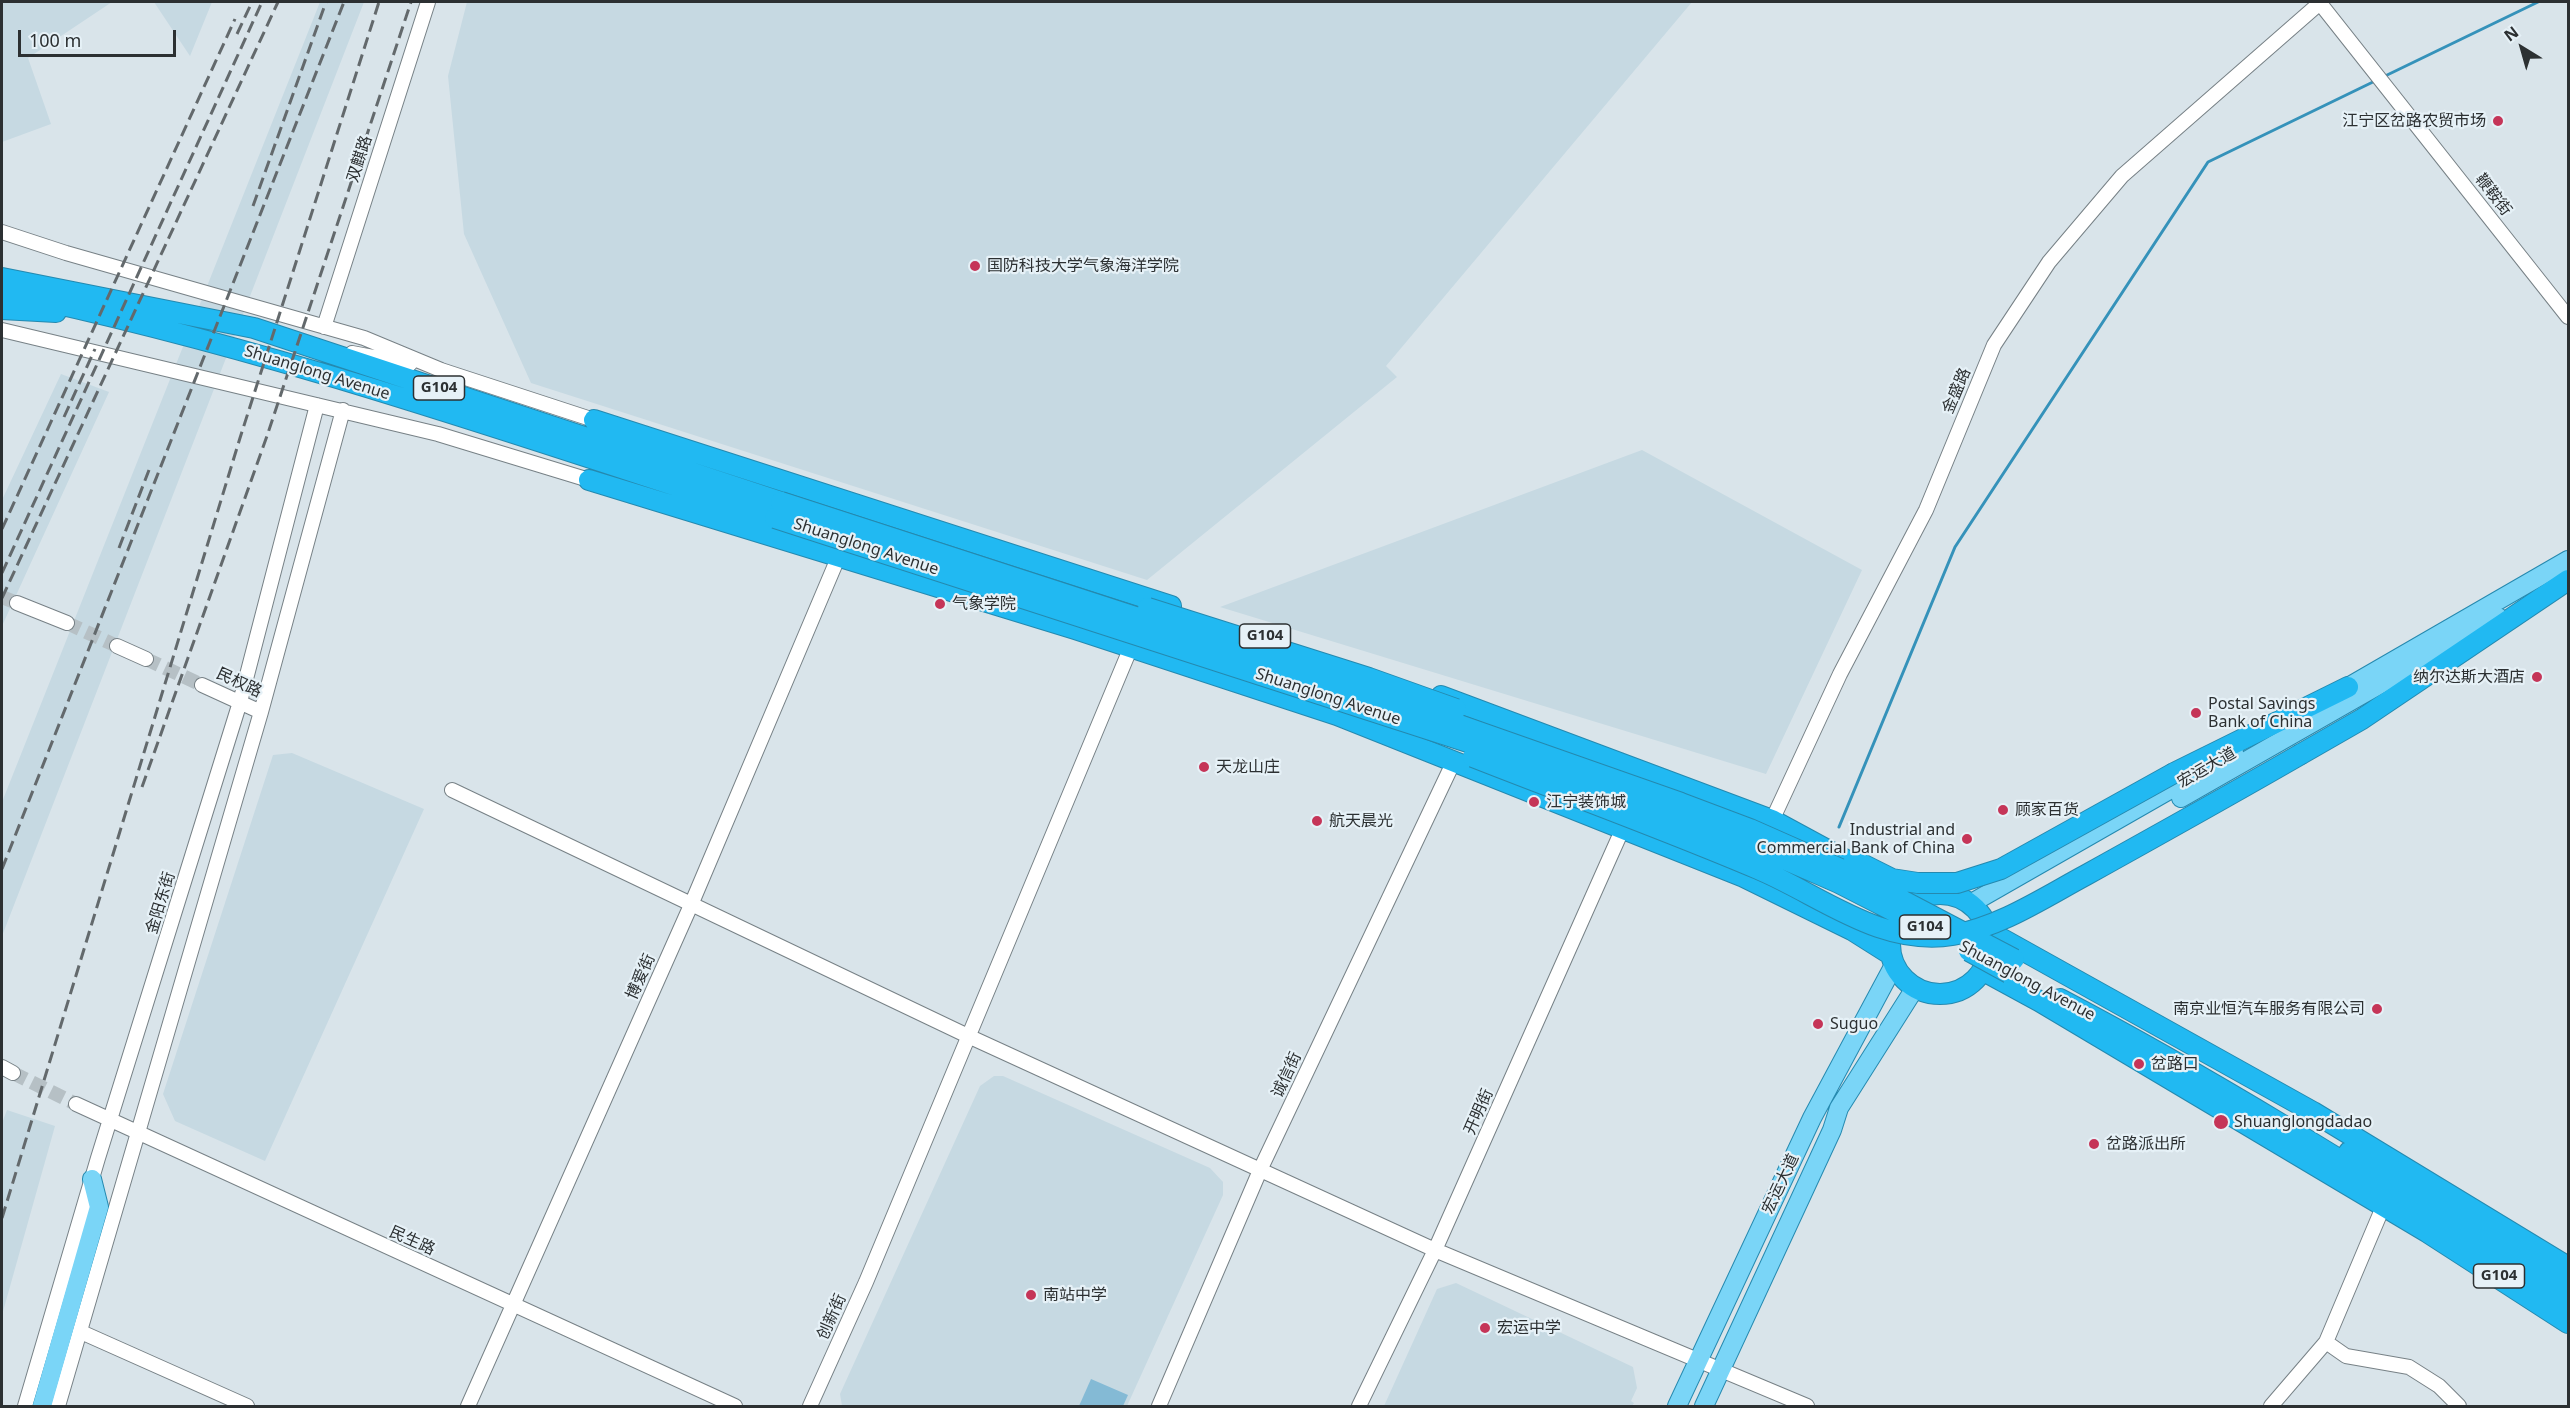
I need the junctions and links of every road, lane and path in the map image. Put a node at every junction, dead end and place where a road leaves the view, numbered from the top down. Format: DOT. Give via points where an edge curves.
graph roads {
  1 [pos="428,2"];
  2 [pos="2322,2"];
  3 [pos="2,232"];
  4 [pos="2,267"];
  5 [pos="2,278"];
  6 [pos="2,292"];
  7 [pos="93,303"];
  8 [pos="2,309"];
  9 [pos="2568,317"];
  10 [pos="324,327"];
  11 [pos="2,330"];
  12 [pos="299,342"];
  13 [pos="441,369"];
  14 [pos="317,405"];
  15 [pos="343,410"];
  16 [pos="594,420"];
  17 [pos="589,480"];
  18 [pos="778,510"];
  19 [pos="838,558"];
  20 [pos="2568,560"];
  21 [pos="997,571"];
  22 [pos="2568,579"];
  23 [pos="17,603"];
  24 [pos="67,623"];
  25 [pos="117,646"];
  26 [pos="1131,647"];
  27 [pos="146,659"];
  28 [pos="202,685"];
  29 [pos="2348,687"];
  30 [pos="1340,701"];
  31 [pos="240,702"];
  32 [pos="261,712"];
  33 [pos="1454,761"];
  34 [pos="452,790"];
  35 [pos="1772,820"];
  36 [pos="1623,828"];
  37 [pos="1744,877"];
  38 [pos="1917,900"];
  39 [pos="691,905"];
  40 [pos="1974,908"];
  41 [pos="1988,931"];
  42 [pos="1892,960"];
  43 [pos="1983,970"];
  44 [pos="1915,988"];
  45 [pos="968,1036"];
  46 [pos="76,1104"];
  47 [pos="110,1121"];
  48 [pos="137,1134"];
  49 [pos="1261,1168"];
  50 [pos="92,1179"];
  51 [pos="2383,1207"];
  52 [pos="1435,1250"];
  53 [pos="2561,1281"];
  54 [pos="511,1304"];
  55 [pos="2568,1306"];
  56 [pos="2568,1323"];
  57 [pos="81,1332"];
  58 [pos="2326,1342"];
  59 [pos="1697,1362"];
  60 [pos="1722,1369"];
  61 [pos="25,1407"];
  62 [pos="42,1407"];
  63 [pos="58,1407"];
  64 [pos="247,1407"];
  65 [pos="468,1407"];
  66 [pos="735,1407"];
  67 [pos="810,1407"];
  68 [pos="1159,1407"];
  69 [pos="1359,1407"];
  70 [pos="1677,1407"];
  71 [pos="1704,1407"];
  72 [pos="1807,1407"];
  73 [pos="2271,1407"];
  74 [pos="2460,1407"];
  1 -- 10 [label="street, 双麒路"];
  2 -- 9 [label="street, 鞭鞍街"];
  2 -- 35 [label="street, 金盛路" via="2122,176 2049,262 1994,345 1926,510 1840,674"];
  3 -- 10 [label="street"];
  4 -- 7 [label="highway, G104"];
  5 -- 7 [label="highway, Shuanglong Avenue"];
  6 -- 7 [label="highway, Shuanglong Avenue"];
  7 -- 8 [label="highway, G104" via="16,312"];
  7 -- 12 [label="highway, Shuanglong Avenue / G104" via="254,328"];
  7 -- 18 [label="highway, Shuanglong Avenue / G104"];
  10 -- 13 [label="street" via="364,338"];
  11 -- 14 [label="street"];
  12 -- 13 [label="street"];
  12 -- 18 [label="highway, Shuanglong Avenue / G104"];
  13 -- 16 [label="street"];
  14 -- 15 [label="street"];
  14 -- 31 [label="street, 金阳东街"];
  15 -- 17 [label="street"];
  15 -- 32 [label="street"];
  16 -- 35 [label="highway, G104" via="1334,657"];
  17 -- 19 [label="highway, Shuanglong Avenue / G104"];
  18 -- 21 [label="highway, Shuanglong Avenue / G104, bridge"];
  18 -- 30 [label="highway, Shuanglong Avenue / G104, bridge"];
  19 -- 26 [label="highway, Shuanglong Avenue / G104"];
  19 -- 39 [label="street, 博爱街"];
  20 -- 29 [label="main road, 宏运大道"];
  21 -- 29 [label="highway, bridge" via="1134,604 1369,678 1704,799 1851,858 1892,879 1918,883 1958,883 2001,869 2174,773"];
  21 -- 53 [label="highway, Shuanglong Avenue / G104, bridge" via="1508,741 1750,829 1854,874 2014,959 2389,1174"];
  22 -- 30 [label="highway, bridge" via="2362,719 2181,823 1996,922 1953,935 1919,937 1886,930 1759,869"];
  22 -- 40 [label="main road, 宏运大道"];
  23 -- 24 [label="street"];
  25 -- 27 [label="street"];
  26 -- 33 [label="highway, Shuanglong Avenue / G104" via="1337,715"];
  26 -- 45 [label="street, 创新街"];
  28 -- 31 [label="street, 民权路"];
  29 -- 40 [label="main road, 宏运大道"];
  30 -- 53 [label="highway, Shuanglong Avenue / G104, bridge" via="1508,755 1752,845 1839,883 2133,1037"];
  31 -- 32 [label="street, 民权路"];
  31 -- 47 [label="street, 金阳东街"];
  32 -- 48 [label="street"];
  33 -- 36 [label="highway, Shuanglong Avenue / G104"];
  33 -- 49 [label="street, 诚信街"];
  34 -- 39 [label="street"];
  35 -- 37 [label="street, 金盛路"];
  35 -- 38 [label="highway, G104"];
  36 -- 37 [label="highway, Shuanglong Avenue / G104"];
  36 -- 52 [label="street, 开明街"];
  37 -- 42 [label="highway, Shuanglong Avenue / G104" via="1852,930"];
  38 -- 40 [label="highway" via="1946,895"];
  38 -- 42 [label="highway" via="1904,909 1895,923 1890,938"];
  39 -- 45 [label="street"];
  39 -- 54 [label="street, 博爱街"];
  40 -- 41 [label="highway"];
  41 -- 43 [label="highway" via="1990,944"];
  41 -- 53 [label="highway, Shuanglong Avenue / G104" via="2303,1106 2456,1197"];
  42 -- 44 [label="highway" via="1903,979"];
  42 -- 59 [label="main road, 宏运大道" via="1812,1118"];
  43 -- 44 [label="highway" via="1961,990 1946,994 1930,994"];
  43 -- 51 [label="highway, Shuanglong Avenue / G104"];
  44 -- 60 [label="main road, 宏运大道" via="1839,1108"];
  45 -- 49 [label="street"];
  45 -- 67 [label="street, 创新街"];
  46 -- 47 [label="street, 民生路"];
  47 -- 48 [label="street, 民生路"];
  47 -- 50 [label="street, 金阳东街"];
  48 -- 54 [label="street, 民生路"];
  48 -- 57 [label="street"];
  49 -- 52 [label="street"];
  49 -- 68 [label="street, 诚信街"];
  50 -- 61 [label="street, 金阳东街"];
  50 -- 62 [label="main road" via="99,1207"];
  51 -- 56 [label="highway, Shuanglong Avenue / G104"];
  51 -- 58 [label="street"];
  52 -- 59 [label="street"];
  52 -- 69 [label="street, 开明街"];
  53 -- 55 [label="highway, Shuanglong Avenue / G104"];
  54 -- 65 [label="street, 博爱街"];
  54 -- 66 [label="street, 民生路"];
  57 -- 63 [label="street"];
  57 -- 64 [label="street"];
  58 -- 73 [label="street"];
  58 -- 74 [label="street" via="2346,1356 2409,1366 2439,1386"];
  59 -- 60 [label="street"];
  59 -- 70 [label="main road, 宏运大道"];
  60 -- 71 [label="main road, 宏运大道"];
  60 -- 72 [label="street"];
}
